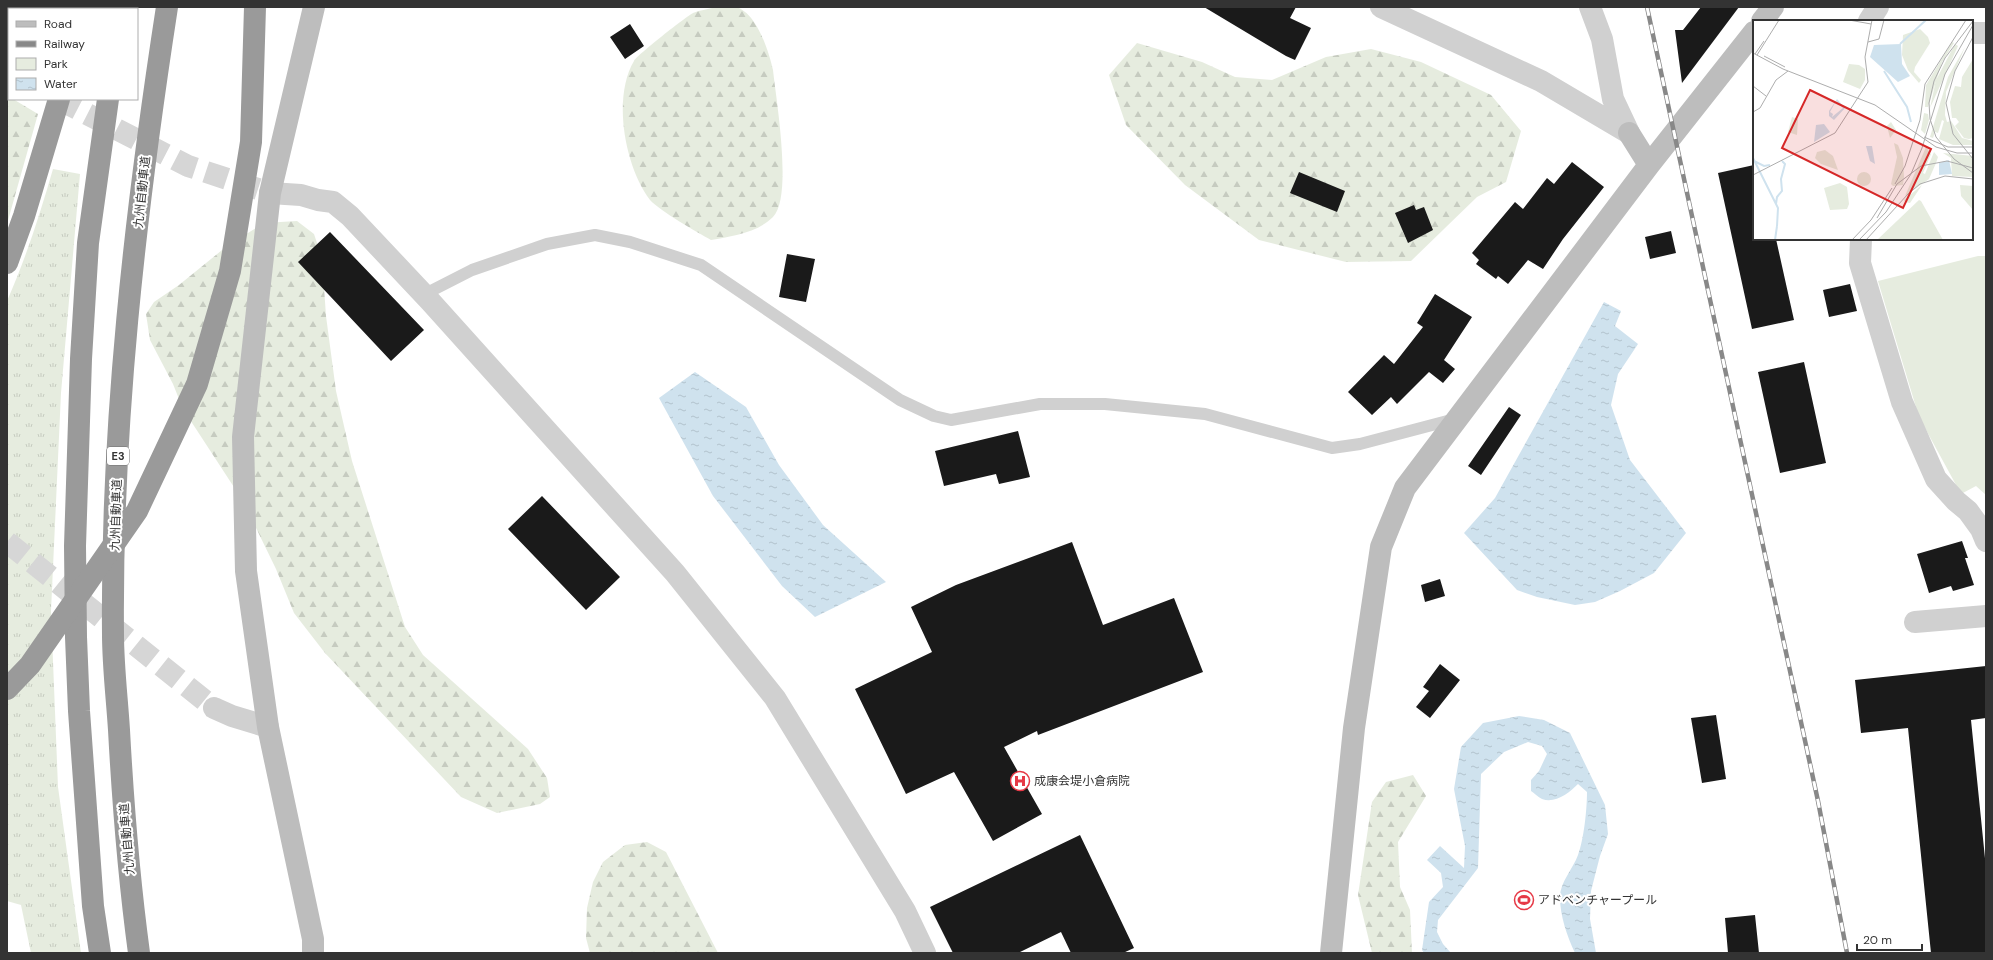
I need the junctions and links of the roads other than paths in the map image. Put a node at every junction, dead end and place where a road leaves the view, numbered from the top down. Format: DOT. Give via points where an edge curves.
graph roads {
  1 [pos="167,7"];
  2 [pos="255,7"];
  3 [pos="314,7"];
  4 [pos="1381,7"];
  5 [pos="1590,7"];
  6 [pos="1773,7"];
  7 [pos="1878,7"];
  8 [pos="1763,20"];
  9 [pos="1870,20"];
  10 [pos="1753,33"];
  11 [pos="1973,33"];
  12 [pos="1986,33"];
  13 [pos="59,100"];
  14 [pos="108,100"];
  15 [pos="1629,133"];
  16 [pos="1649,165"];
  17 [pos="270,193"];
  18 [pos="1861,240"];
  19 [pos="7,263"];
  20 [pos="423,295"];
  21 [pos="1456,419"];
  22 [pos="1986,541"];
  23 [pos="1986,616"];
  24 [pos="1915,622"];
  25 [pos="7,688"];
  26 [pos="214,708"];
  27 [pos="268,727"];
  28 [pos="100,953"];
  29 [pos="139,953"];
  30 [pos="314,953"];
  31 [pos="925,953"];
  32 [pos="1331,953"];
  1 -- 29 [label="highway, 九州自動車道 / E3" via="150,119 124,359 116,499 113,635 121,762"];
  2 -- 25 [label="highway, bridge" via="251,142 230,271 197,384 137,511 30,665"];
  3 -- 17 [label="street"];
  4 -- 15 [label="street" via="1541,81"];
  5 -- 15 [label="street" via="1602,39 1613,99"];
  6 -- 8 [label="street"];
  7 -- 9 [label="street"];
  10 -- 16 [label="street"];
  11 -- 12 [label="street"];
  13 -- 19 [label="highway"];
  14 -- 28 [label="highway" via="88,243 81,359 75,546 79,711 93,906"];
  15 -- 16 [label="street"];
  16 -- 21 [label="street"];
  17 -- 20 [label="street" via="301,195 333,202 350,216"];
  17 -- 27 [label="street" via="243,437 246,571"];
  18 -- 22 [label="street" via="1860,263 1902,402 1936,479 1968,511"];
  20 -- 21 [label="lane" via="472,270 547,244 595,235 630,242 701,265 900,400 934,416 951,420 1040,404 1105,404 1205,414 1332,448 1360,444"];
  20 -- 31 [label="street" via="675,573 775,698 905,911"];
  21 -- 32 [label="street" via="1405,488 1381,547 1354,728"];
  23 -- 24 [label="street"];
  26 -- 27 [label="street"];
  27 -- 30 [label="street"];
}
